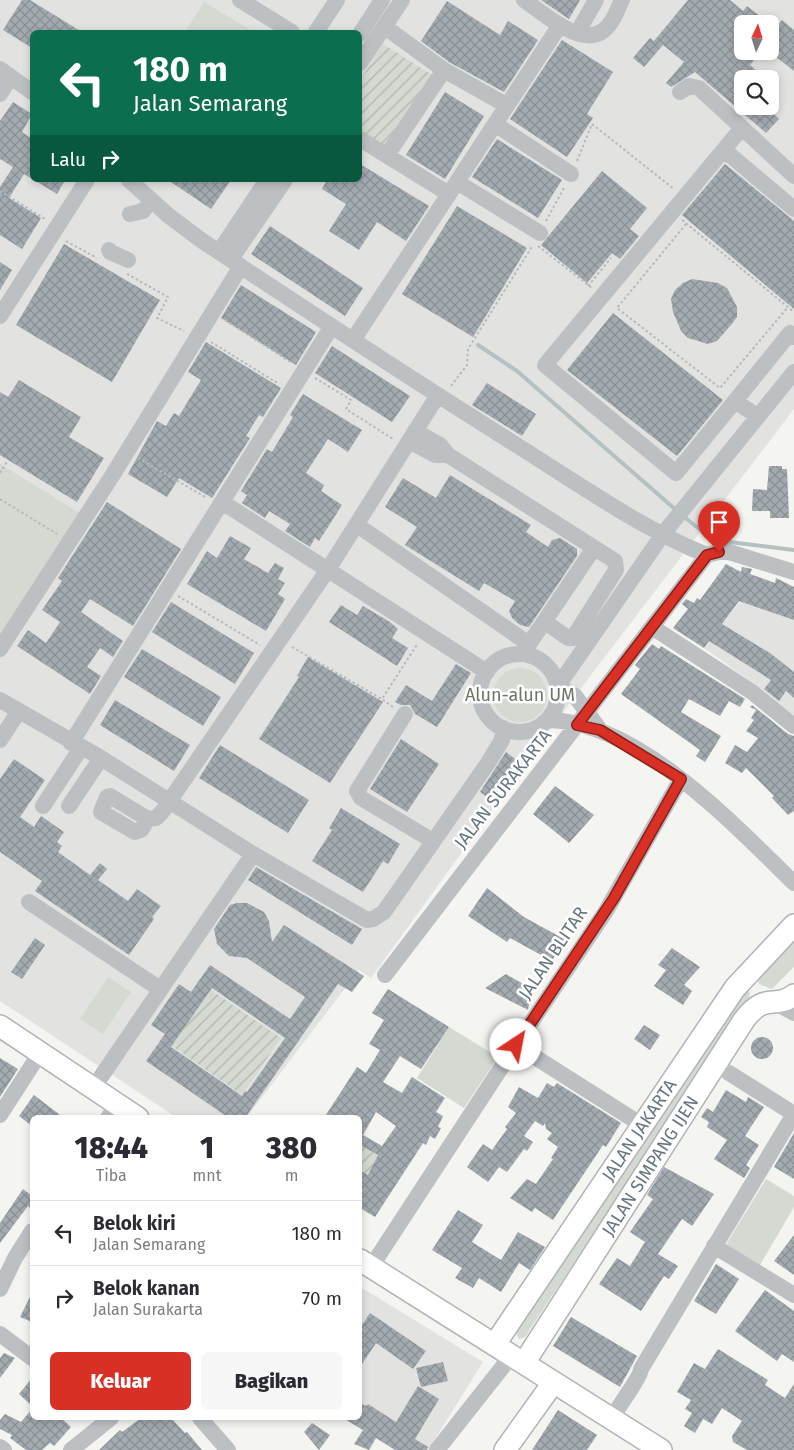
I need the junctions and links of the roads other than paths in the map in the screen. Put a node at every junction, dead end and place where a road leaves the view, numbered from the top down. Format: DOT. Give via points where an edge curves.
graph roads {
  1 [pos="240,0"];
  2 [pos="337,0"];
  3 [pos="382,0"];
  4 [pos="402,0"];
  5 [pos="524,0"];
  6 [pos="596,0"];
  7 [pos="622,0"];
  8 [pos="560,24"];
  9 [pos="385,27"];
  10 [pos="289,30"];
  11 [pos="317,30"];
  12 [pos="362,31"];
  13 [pos="577,33"];
  14 [pos="362,60"];
  15 [pos="444,70"];
  16 [pos="5,73"];
  17 [pos="30,91"];
  18 [pos="680,92"];
  19 [pos="0,94"];
  20 [pos="506,105"];
  21 [pos="495,124"];
  22 [pos="741,129"];
  23 [pos="362,140"];
  24 [pos="724,150"];
  25 [pos="387,155"];
  26 [pos="571,174"];
  27 [pos="794,176"];
  28 [pos="86,182"];
  29 [pos="130,182"];
  30 [pos="273,184"];
  31 [pos="453,188"];
  32 [pos="794,209"];
  33 [pos="540,233"];
  34 [pos="106,255"];
  35 [pos="230,259"];
  36 [pos="127,267"];
  37 [pos="0,316"];
  38 [pos="332,326"];
  39 [pos="793,333"];
  40 [pos="353,340"];
  41 [pos="794,372"];
  42 [pos="440,397"];
  43 [pos="735,401"];
  44 [pos="757,416"];
  45 [pos="410,440"];
  46 [pos="221,504"];
  47 [pos="357,525"];
  48 [pos="663,534"];
  49 [pos="594,548"];
  50 [pos="707,555"];
  51 [pos="328,568"];
  52 [pos="794,572"];
  53 [pos="545,622"];
  54 [pos="652,627"];
  55 [pos="0,649"];
  56 [pos="528,649"];
  57 [pos="487,672"];
  58 [pos="558,686"];
  59 [pos="0,700"];
  60 [pos="19,711"];
  61 [pos="405,714"];
  62 [pos="582,719"];
  63 [pos="548,720"];
  64 [pos="794,726"];
  65 [pos="503,728"];
  66 [pos="0,740"];
  67 [pos="76,745"];
  68 [pos="101,758"];
  69 [pos="681,779"];
  70 [pos="170,801"];
  71 [pos="43,806"];
  72 [pos="68,806"];
  73 [pos="148,819"];
  74 [pos="433,841"];
  75 [pos="253,854"];
  76 [pos="794,883"];
  77 [pos="29,902"];
  78 [pos="794,925"];
  79 [pos="385,974"];
  80 [pos="742,979"];
  81 [pos="160,989"];
  82 [pos="794,995"];
  83 [pos="772,1001"];
  84 [pos="794,1013"];
  85 [pos="0,1026"];
  86 [pos="516,1045"];
  87 [pos="40,1053"];
  88 [pos="729,1073"];
  89 [pos="94,1088"];
  90 [pos="112,1110"];
  91 [pos="1,1112"];
  92 [pos="794,1114"];
  93 [pos="128,1115"];
  94 [pos="642,1125"];
  95 [pos="30,1234"];
  96 [pos="714,1246"];
  97 [pos="365,1263"];
  98 [pos="0,1289"];
  99 [pos="794,1295"];
  100 [pos="0,1334"];
  101 [pos="511,1354"];
  102 [pos="30,1356"];
  103 [pos="553,1383"];
  104 [pos="610,1419"];
  105 [pos="101,1420"];
  106 [pos="202,1420"];
  107 [pos="0,1448"];
  108 [pos="4,1450"];
  109 [pos="71,1450"];
  110 [pos="228,1450"];
  111 [pos="437,1450"];
  112 [pos="505,1450"];
  113 [pos="661,1450"];
  1 -- 10 [label="street"];
  2 -- 11 [label="street"];
  3 -- 12 [label="street"];
  4 -- 9 [label="street"];
  5 -- 8 [label="street"];
  6 -- 13 [label="street"];
  7 -- 13 [label="street" via="605,29 590,36"];
  8 -- 13 [label="street"];
  8 -- 20 [label="street"];
  9 -- 14 [label="street"];
  9 -- 15 [label="street"];
  15 -- 20 [label="street"];
  15 -- 25 [label="street"];
  16 -- 17 [label="street"];
  16 -- 19 [label="street"];
  18 -- 22 [label="street" via="689,86 699,88"];
  20 -- 21 [label="street"];
  21 -- 26 [label="street"];
  21 -- 31 [label="street"];
  22 -- 24 [label="street"];
  22 -- 27 [label="street"];
  23 -- 25 [label="street"];
  24 -- 32 [label="street"];
  24 -- 43 [label="street" via="545,365 676,473"];
  25 -- 31 [label="street"];
  28 -- 37 [label="street"];
  29 -- 35 [label="street" via="143,212"];
  30 -- 35 [label="street"];
  31 -- 33 [label="street"];
  31 -- 40 [label="street"];
  34 -- 36 [label="street" via="110,252"];
  35 -- 38 [label="street"];
  35 -- 55 [label="street" via="212,312 198,336"];
  38 -- 40 [label="street"];
  38 -- 46 [label="street"];
  39 -- 43 [label="street"];
  40 -- 42 [label="street"];
  41 -- 44 [label="street"];
  42 -- 45 [label="street"];
  42 -- 48 [label="street" via="580,486"];
  43 -- 44 [label="street"];
  44 -- 48 [label="street"];
  45 -- 47 [label="street"];
  45 -- 49 [label="street" via="435,455 448,456"];
  46 -- 51 [label="street"];
  46 -- 67 [label="street"];
  47 -- 51 [label="street"];
  47 -- 56 [label="street"];
  48 -- 50 [label="street"];
  48 -- 58 [label="street"];
  49 -- 53 [label="street"];
  49 -- 53 [label="street" via="615,561 616,570 574,636 570,638"];
  50 -- 52 [label="street" via="729,552"];
  50 -- 54 [label="street, JALAN SURAKARTA"];
  51 -- 57 [label="street"];
  51 -- 70 [label="street"];
  53 -- 56 [label="street"];
  54 -- 62 [label="street, JALAN SURAKARTA"];
  54 -- 64 [label="street" via="752,692"];
  56 -- 57 [label="street" via="505,658"];
  56 -- 58 [label="street" via="550,669"];
  57 -- 65 [label="street" via="481,687 482,704 490,718"];
  58 -- 62 [label="street" via="575,696"];
  58 -- 63 [label="street" via="556,707"];
  59 -- 60 [label="street"];
  60 -- 66 [label="street"];
  60 -- 67 [label="street"];
  61 -- 74 [label="street" via="357,791 361,798"];
  62 -- 63 [label="street"];
  62 -- 69 [label="street"];
  62 -- 79 [label="street, JALAN SURAKARTA"];
  63 -- 65 [label="street" via="522,732"];
  65 -- 74 [label="street" via="502,740 488,763"];
  67 -- 68 [label="street"];
  67 -- 71 [label="street"];
  68 -- 70 [label="street"];
  68 -- 72 [label="street"];
  69 -- 76 [label="street" via="714,805"];
  69 -- 86 [label="street, JALAN BLITAR" via="614,898"];
  70 -- 73 [label="street" via="156,818"];
  70 -- 75 [label="street"];
  74 -- 75 [label="street" via="384,912 373,919 361,918"];
  75 -- 81 [label="street"];
  77 -- 81 [label="street"];
  78 -- 80 [label="main road, JALAN JAKARTA"];
  80 -- 83 [label="main road"];
  80 -- 94 [label="main road, JALAN JAKARTA"];
  81 -- 89 [label="street"];
  82 -- 83 [label="main road, JALAN SIMPANG IJEN" via="786,1000"];
  83 -- 84 [label="street"];
  83 -- 101 [label="main road, JALAN SIMPANG IJEN" via="761,1002 744,1020"];
  85 -- 87 [label="main road"];
  86 -- 94 [label="street"];
  86 -- 97 [label="street, JALAN BLITAR"];
  87 -- 89 [label="main road"];
  87 -- 91 [label="street"];
  88 -- 92 [label="street"];
  89 -- 90 [label="main road"];
  90 -- 93 [label="main road"];
  92 -- 96 [label="street"];
  94 -- 101 [label="main road, JALAN JAKARTA"];
  95 -- 98 [label="street"];
  96 -- 99 [label="street"];
  96 -- 104 [label="street" via="641,1369 636,1370"];
  97 -- 101 [label="main road"];
  100 -- 102 [label="street"];
  101 -- 103 [label="main road"];
  101 -- 111 [label="street"];
  103 -- 104 [label="main road"];
  103 -- 112 [label="main road"];
  104 -- 113 [label="main road"];
  105 -- 109 [label="street"];
  106 -- 110 [label="street"];
  107 -- 108 [label="street"];
}
